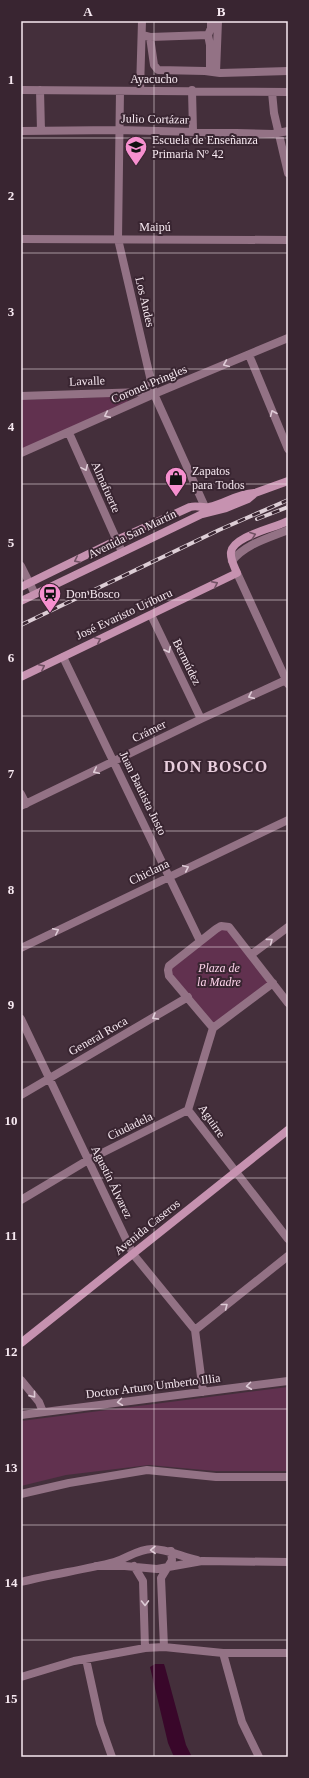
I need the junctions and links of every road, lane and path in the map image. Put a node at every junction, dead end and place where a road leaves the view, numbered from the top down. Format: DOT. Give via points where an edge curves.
graph roads {
  1 [pos="142,21"];
  2 [pos="211,21"];
  3 [pos="218,21"];
  4 [pos="208,35"];
  5 [pos="146,36"];
  6 [pos="288,71"];
  7 [pos="213,72"];
  8 [pos="21,90"];
  9 [pos="40,90"];
  10 [pos="140,90"];
  11 [pos="192,90"];
  12 [pos="120,91"];
  13 [pos="272,92"];
  14 [pos="288,92"];
  15 [pos="118,130"];
  16 [pos="21,131"];
  17 [pos="41,131"];
  18 [pos="194,131"];
  19 [pos="284,132"];
  20 [pos="288,173"];
  21 [pos="21,239"];
  22 [pos="118,239"];
  23 [pos="288,240"];
  24 [pos="288,338"];
  25 [pos="248,355"];
  26 [pos="154,394"];
  27 [pos="21,396"];
  28 [pos="69,433"];
  29 [pos="288,450"];
  30 [pos="21,454"];
  31 [pos="288,481"];
  32 [pos="255,493"];
  33 [pos="190,507"];
  34 [pos="205,507"];
  35 [pos="288,521"];
  36 [pos="288,530"];
  37 [pos="150,539"];
  38 [pos="117,540"];
  39 [pos="122,552"];
  40 [pos="232,561"];
  41 [pos="21,566"];
  42 [pos="237,573"];
  43 [pos="25,585"];
  44 [pos="35,594"];
  45 [pos="21,601"];
  46 [pos="151,615"];
  47 [pos="62,657"];
  48 [pos="21,677"];
  49 [pos="287,681"];
  50 [pos="201,719"];
  51 [pos="114,762"];
  52 [pos="21,794"];
  53 [pos="23,805"];
  54 [pos="288,820"];
  55 [pos="169,876"];
  56 [pos="288,927"];
  57 [pos="200,941"];
  58 [pos="21,948"];
  59 [pos="252,954"];
  60 [pos="273,983"];
  61 [pos="188,997"];
  62 [pos="288,1003"];
  63 [pos="21,1020"];
  64 [pos="214,1028"];
  65 [pos="50,1078"];
  66 [pos="21,1095"];
  67 [pos="188,1110"];
  68 [pos="288,1130"];
  69 [pos="88,1160"];
  70 [pos="235,1172"];
  71 [pos="21,1200"];
  72 [pos="288,1238"];
  73 [pos="133,1254"];
  74 [pos="288,1256"];
  75 [pos="195,1330"];
  76 [pos="21,1343"];
  77 [pos="21,1380"];
  78 [pos="288,1381"];
  79 [pos="203,1392"];
  80 [pos="43,1412"];
  81 [pos="21,1415"];
  82 [pos="288,1477"];
  83 [pos="21,1494"];
  84 [pos="171,1551"];
  85 [pos="135,1552"];
  86 [pos="202,1561"];
  87 [pos="288,1562"];
  88 [pos="96,1566"];
  89 [pos="135,1567"];
  90 [pos="168,1567"];
  91 [pos="21,1582"];
  92 [pos="145,1648"];
  93 [pos="164,1648"];
  94 [pos="223,1653"];
  95 [pos="288,1653"];
  96 [pos="86,1659"];
  97 [pos="21,1677"];
  98 [pos="112,1757"];
  99 [pos="259,1757"];
  1 -- 5 [label="street"];
  2 -- 4 [label="street"];
  3 -- 7 [label="street"];
  4 -- 5 [label="street"];
  4 -- 7 [label="street"];
  5 -- 7 [label="street, Ayacucho" via="154,65 158,70"];
  5 -- 10 [label="street"];
  6 -- 7 [label="street, Ayacucho"];
  8 -- 9 [label="street, Ayacucho"];
  9 -- 12 [label="street, Ayacucho"];
  9 -- 17 [label="street"];
  10 -- 11 [label="street, Ayacucho"];
  10 -- 12 [label="street, Ayacucho"];
  11 -- 13 [label="street, Ayacucho"];
  11 -- 18 [label="street"];
  12 -- 15 [label="street, Los Andes"];
  13 -- 14 [label="street, Ayacucho"];
  13 -- 19 [label="street" via="274,112"];
  15 -- 17 [label="street, Julio Cortázar"];
  15 -- 18 [label="street, Julio Cortázar"];
  15 -- 22 [label="street, Los Andes"];
  16 -- 17 [label="street, Julio Cortázar"];
  18 -- 19 [label="street, Julio Cortázar" via="273,134"];
  19 -- 20 [label="street"];
  21 -- 22 [label="street, Maipú"];
  22 -- 23 [label="street, Maipú"];
  22 -- 26 [label="street, Los Andes"];
  24 -- 25 [label="street, Coronel Pringles"];
  25 -- 26 [label="street, Coronel Pringles, one-way"];
  29 -- 25 [label="street, one-way"];
  26 -- 27 [label="street, Lavalle" via="142,392"];
  26 -- 28 [label="street, Coronel Pringles, one-way"];
  26 -- 34 [label="street, Los Andes"];
  28 -- 30 [label="street, Coronel Pringles"];
  28 -- 38 [label="street, Almafuerte, one-way"];
  31 -- 32 [label="street, Avenida San Martín"];
  32 -- 34 [label="street, Avenida San Martín" via="243,494"];
  32 -- 37 [label="street, Avenida San Martín" via="248,499 202,514"];
  33 -- 34 [label="street, Avenida San Martín"];
  33 -- 37 [label="street" via="185,517 149,534"];
  33 -- 38 [label="street, Avenida San Martín"];
  40 -- 35 [label="street, one-way" via="231,551 238,541"];
  36 -- 40 [label="street" via="247,547"];
  37 -- 39 [label="street, Avenida San Martín"];
  38 -- 39 [label="street, Almafuerte"];
  38 -- 43 [label="street, Avenida San Martín, one-way"];
  39 -- 44 [label="street, Avenida San Martín"];
  40 -- 42 [label="street"];
  41 -- 43 [label="street"];
  46 -- 42 [label="street, José Evaristo Uriburu, one-way"];
  42 -- 49 [label="street"];
  43 -- 44 [label="street"];
  44 -- 45 [label="street, Avenida San Martín"];
  47 -- 46 [label="street, José Evaristo Uriburu, one-way"];
  46 -- 50 [label="street, Bermúdez, one-way"];
  48 -- 47 [label="street, José Evaristo Uriburu, one-way"];
  47 -- 51 [label="street, Juan Bautista Justo"];
  49 -- 50 [label="street, Crámer, one-way"];
  50 -- 51 [label="street, Crámer"];
  51 -- 53 [label="street, Crámer, one-way"];
  51 -- 55 [label="street, Juan Bautista Justo"];
  52 -- 53 [label="street"];
  55 -- 54 [label="street, Chiclana, one-way"];
  55 -- 57 [label="street, Juan Bautista Justo"];
  58 -- 55 [label="street, Chiclana, one-way"];
  59 -- 56 [label="street, one-way"];
  57 -- 59 [label="street" via="221,926 229,927"];
  57 -- 61 [label="street" via="169,966 168,970 169,976"];
  59 -- 60 [label="street"];
  60 -- 62 [label="street"];
  60 -- 64 [label="street"];
  61 -- 64 [label="street"];
  61 -- 65 [label="street, General Roca, one-way"];
  63 -- 65 [label="street, Agustín Álvarez"];
  64 -- 67 [label="street, Aguirre"];
  65 -- 66 [label="street, General Roca"];
  65 -- 69 [label="street, Agustín Álvarez"];
  67 -- 69 [label="street, Ciudadela"];
  67 -- 70 [label="street, Aguirre"];
  68 -- 70 [label="street, Avenida Caseros"];
  69 -- 71 [label="street, Ciudadela"];
  69 -- 73 [label="street, Agustín Álvarez"];
  70 -- 72 [label="street, Aguirre"];
  70 -- 73 [label="street, Avenida Caseros"];
  73 -- 75 [label="street, Agustín Álvarez"];
  73 -- 76 [label="street, Avenida Caseros"];
  75 -- 74 [label="street, one-way"];
  75 -- 79 [label="street"];
  77 -- 80 [label="street, one-way" via="39,1402"];
  78 -- 79 [label="street, Doctor Arturo Umberto Illia, one-way"];
  79 -- 80 [label="street, Doctor Arturo Umberto Illia, one-way"];
  80 -- 81 [label="street, Doctor Arturo Umberto Illia"];
  82 -- 83 [label="street" via="216,1477 147,1470"];
  84 -- 85 [label="street, one-way" via="152,1549"];
  84 -- 86 [label="street"];
  84 -- 90 [label="street" via="172,1560"];
  85 -- 88 [label="street" via="119,1560"];
  85 -- 89 [label="street"];
  86 -- 87 [label="street"];
  86 -- 90 [label="street"];
  88 -- 89 [label="street"];
  88 -- 91 [label="street"];
  89 -- 90 [label="street"];
  89 -- 92 [label="street, one-way" via="142,1578 144,1588"];
  90 -- 93 [label="street" via="162,1578"];
  92 -- 93 [label="street"];
  92 -- 96 [label="street"];
  93 -- 94 [label="street"];
  94 -- 95 [label="street"];
  94 -- 99 [label="street" via="242,1722"];
  96 -- 97 [label="street"];
  96 -- 98 [label="street" via="100,1724"];
}
